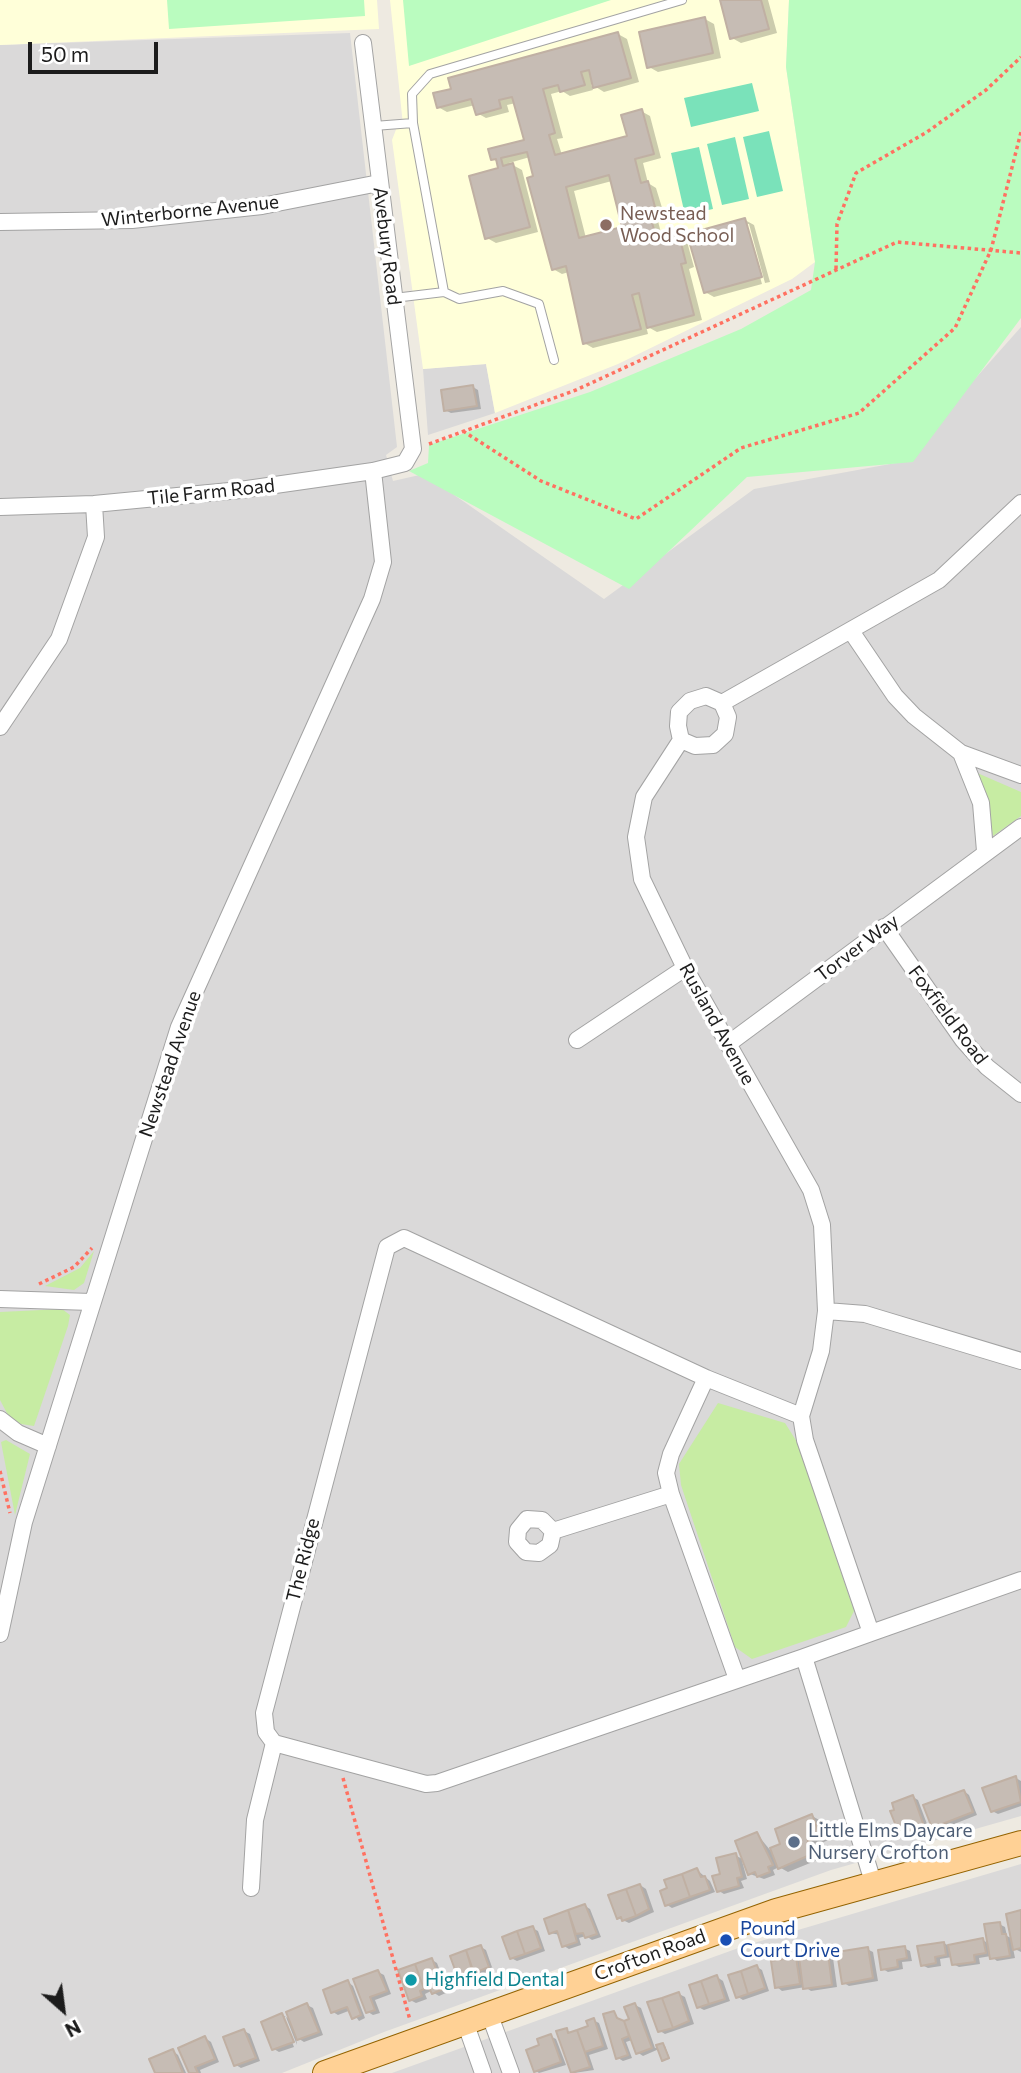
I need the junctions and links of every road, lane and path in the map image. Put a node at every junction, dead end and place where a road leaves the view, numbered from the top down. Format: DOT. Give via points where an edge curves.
graph roads {
  1 [pos="682,0"];
  2 [pos="363,43"];
  3 [pos="1021,57"];
  4 [pos="413,122"];
  5 [pos="374,126"];
  6 [pos="1021,132"];
  7 [pos="379,183"];
  8 [pos="0,222"];
  9 [pos="990,250"];
  10 [pos="1021,253"];
  11 [pos="836,270"];
  12 [pos="444,292"];
  13 [pos="394,298"];
  14 [pos="554,360"];
  15 [pos="463,431"];
  16 [pos="413,449"];
  17 [pos="373,471"];
  18 [pos="1021,503"];
  19 [pos="94,504"];
  20 [pos="0,507"];
  21 [pos="851,631"];
  22 [pos="722,703"];
  23 [pos="0,727"];
  24 [pos="681,740"];
  25 [pos="961,753"];
  26 [pos="1021,775"];
  27 [pos="1021,827"];
  28 [pos="985,851"];
  29 [pos="884,927"];
  30 [pos="685,968"];
  31 [pos="576,1040"];
  32 [pos="728,1044"];
  33 [pos="1021,1094"];
  34 [pos="117,1223"];
  35 [pos="25,1298"];
  36 [pos="0,1299"];
  37 [pos="91,1302"];
  38 [pos="826,1311"];
  39 [pos="1021,1361"];
  40 [pos="706,1378"];
  41 [pos="801,1416"];
  42 [pos="0,1419"];
  43 [pos="48,1446"];
  44 [pos="671,1494"];
  45 [pos="553,1531"];
  46 [pos="1021,1580"];
  47 [pos="871,1633"];
  48 [pos="0,1634"];
  49 [pos="804,1657"];
  50 [pos="737,1679"];
  51 [pos="274,1744"];
  52 [pos="345,1762"];
  53 [pos="1021,1843"];
  54 [pos="873,1882"];
  55 [pos="251,1888"];
  56 [pos="489,2012"];
  57 [pos="465,2022"];
  58 [pos="416,2039"];
  59 [pos="325,2073"];
  60 [pos="484,2073"];
  61 [pos="512,2073"];
  1 -- 4 [label="lane" via="430,74 412,94"];
  2 -- 5 [label="street, Avebury Road"];
  3 -- 11 [label="path" via="986,90 927,132 856,173 837,224"];
  4 -- 5 [label="lane"];
  4 -- 12 [label="lane"];
  5 -- 7 [label="street, Avebury Road"];
  6 -- 9 [label="path"];
  7 -- 8 [label="street, Winterborne Avenue" via="262,206 132,220"];
  7 -- 13 [label="street, Avebury Road"];
  9 -- 10 [label="path"];
  9 -- 11 [label="path" via="897,242"];
  9 -- 15 [label="path" via="955,328 859,413 741,449 636,519 541,481"];
  11 -- 15 [label="path" via="576,390"];
  12 -- 13 [label="lane"];
  12 -- 14 [label="lane" via="459,299 503,291 539,304"];
  13 -- 16 [label="street, Avebury Road"];
  15 -- 16 [label="path"];
  16 -- 17 [label="street, Tile Farm Road" via="405,463"];
  17 -- 19 [label="street, Tile Farm Road"];
  17 -- 34 [label="street, Newstead Avenue" via="383,562 372,599 179,1027"];
  18 -- 21 [label="street" via="939,579"];
  19 -- 20 [label="street, Tile Farm Road"];
  19 -- 23 [label="street" via="96,537 59,639"];
  21 -- 22 [label="street"];
  21 -- 25 [label="street" via="895,696"];
  22 -- 24 [label="street, Rusland Avenue" via="706,696 690,701 679,712"];
  22 -- 24 [label="street" via="728,717 725,734 713,745 695,746"];
  24 -- 30 [label="street, Rusland Avenue" via="644,797 636,837 642,879"];
  25 -- 26 [label="street"];
  25 -- 28 [label="street" via="981,803"];
  27 -- 28 [label="street, Torver Way"];
  28 -- 29 [label="street, Torver Way"];
  29 -- 32 [label="street, Torver Way"];
  29 -- 33 [label="street, Foxfield Road" via="963,1040"];
  30 -- 31 [label="street"];
  30 -- 32 [label="street, Rusland Avenue"];
  32 -- 38 [label="street, Rusland Avenue" via="811,1190 822,1225"];
  34 -- 35 [label="path" via="74,1267 41,1282"];
  34 -- 37 [label="street, Newstead Avenue"];
  35 -- 36 [label="street"];
  35 -- 37 [label="street"];
  37 -- 43 [label="street, Newstead Avenue"];
  38 -- 39 [label="street" via="865,1314"];
  38 -- 41 [label="street, Rusland Avenue" via="821,1351"];
  40 -- 41 [label="street"];
  40 -- 44 [label="street" via="671,1454 666,1473"];
  40 -- 51 [label="street, The Ridge" via="404,1238 387,1247 264,1713 266,1732"];
  41 -- 47 [label="street" via="805,1440"];
  42 -- 43 [label="street"];
  43 -- 48 [label="street, Newstead Avenue" via="24,1522"];
  44 -- 45 [label="street"];
  44 -- 50 [label="street"];
  46 -- 47 [label="street"];
  47 -- 49 [label="street"];
  49 -- 50 [label="street"];
  49 -- 54 [label="street"];
  50 -- 52 [label="street" via="438,1783 426,1784"];
  51 -- 52 [label="street"];
  51 -- 55 [label="street" via="255,1820"];
  52 -- 58 [label="path" via="342,1776"];
  53 -- 54 [label="main road, Crofton Road"];
  54 -- 56 [label="main road, Crofton Road" via="776,1911"];
  56 -- 57 [label="main road, Crofton Road"];
  56 -- 61 [label="street"];
  57 -- 58 [label="main road, Crofton Road"];
  57 -- 60 [label="street"];
  58 -- 59 [label="main road, Crofton Road"];
}
